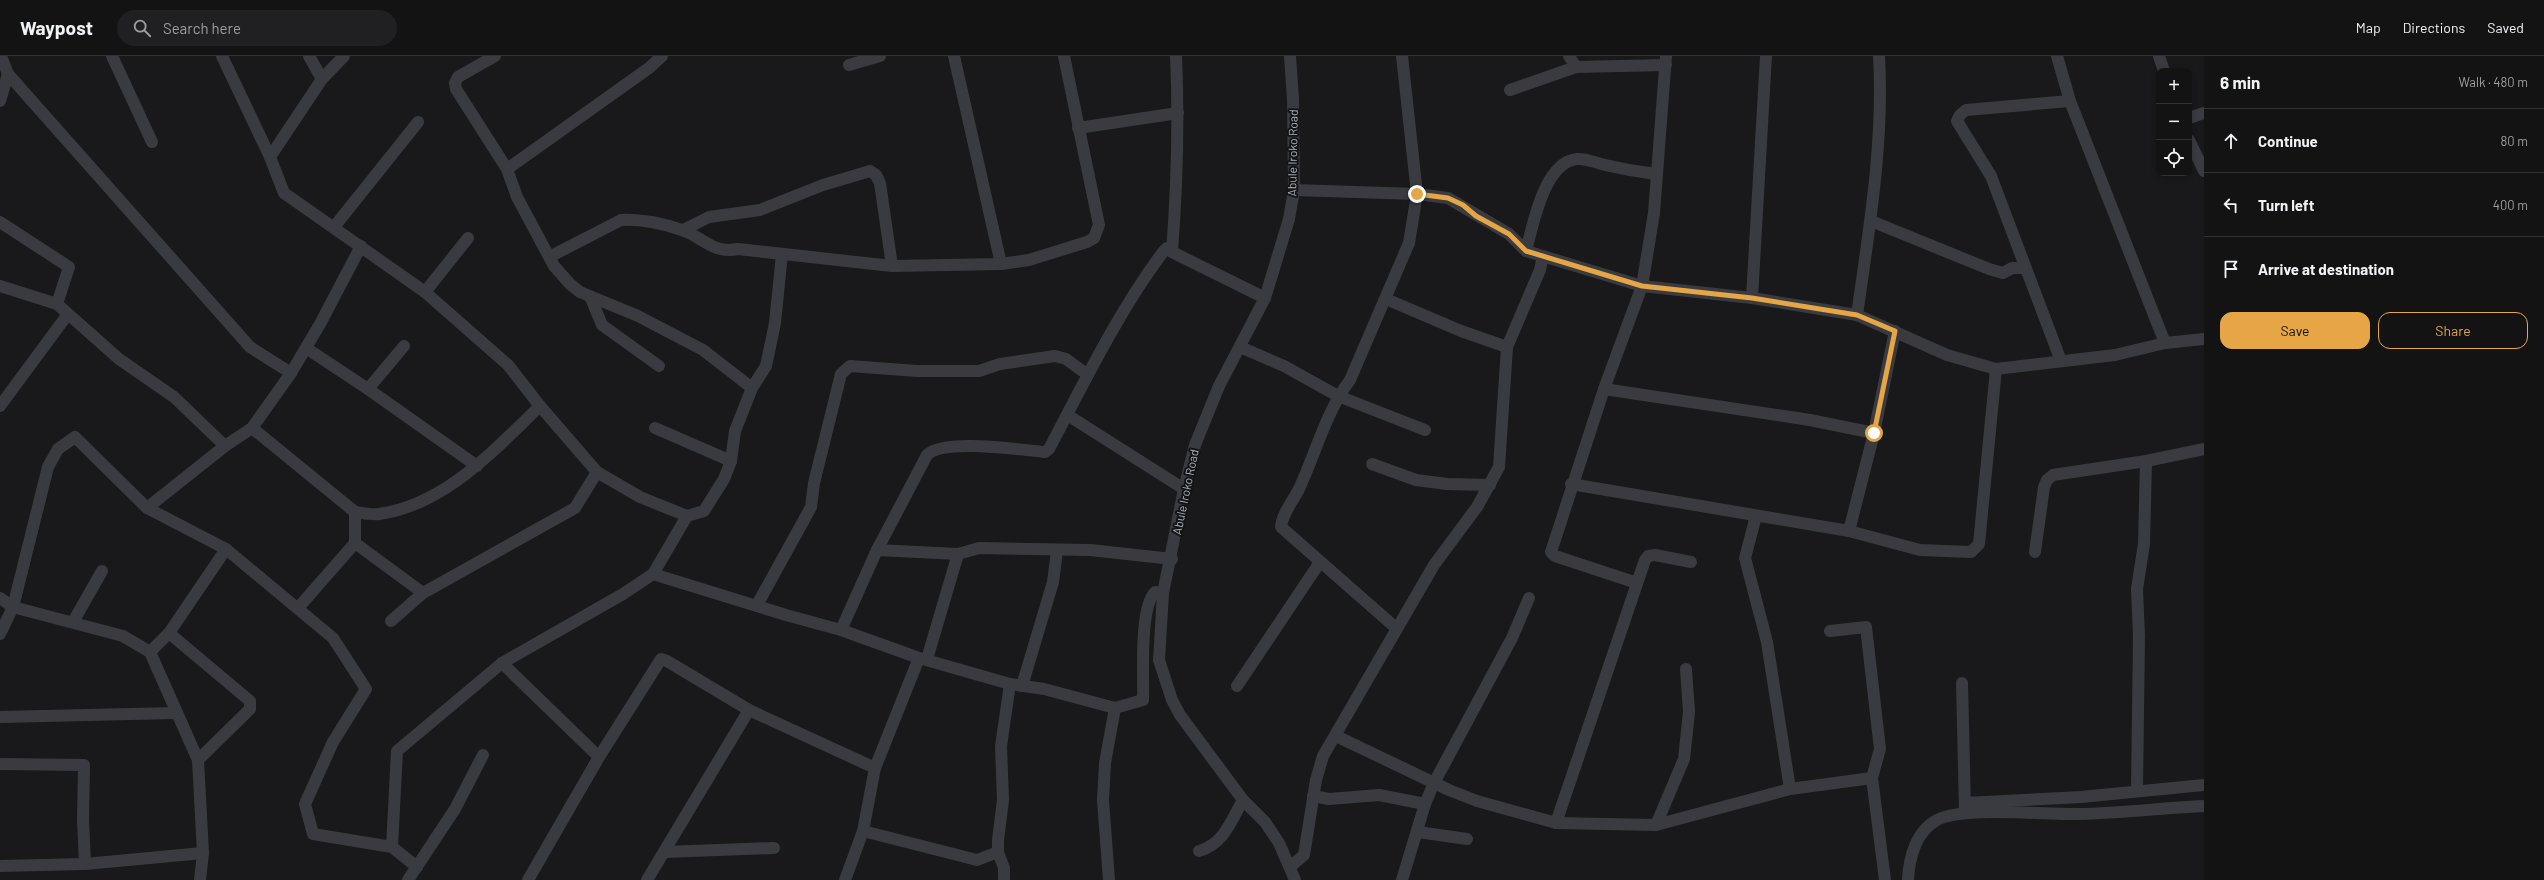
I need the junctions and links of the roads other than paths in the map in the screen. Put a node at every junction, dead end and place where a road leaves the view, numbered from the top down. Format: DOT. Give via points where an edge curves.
graph roads {
  1 [pos="1,56"];
  2 [pos="112,56"];
  3 [pos="222,56"];
  4 [pos="309,56"];
  5 [pos="344,56"];
  6 [pos="495,56"];
  7 [pos="662,56"];
  8 [pos="880,56"];
  9 [pos="954,56"];
  10 [pos="1064,56"];
  11 [pos="1176,56"];
  12 [pos="1290,56"];
  13 [pos="1402,56"];
  14 [pos="1569,56"];
  15 [pos="1766,56"];
  16 [pos="1879,56"];
  17 [pos="2057,56"];
  18 [pos="2159,56"];
  19 [pos="1666,60"];
  20 [pos="849,65"];
  21 [pos="1576,67"];
  22 [pos="2163,68"];
  23 [pos="8,74"];
  24 [pos="322,79"];
  25 [pos="1510,90"];
  26 [pos="0,101"];
  27 [pos="2070,101"];
  28 [pos="1178,113"];
  29 [pos="2204,113"];
  30 [pos="2192,117"];
  31 [pos="418,122"];
  32 [pos="1078,128"];
  33 [pos="152,142"];
  34 [pos="2192,146"];
  35 [pos="270,157"];
  36 [pos="507,169"];
  37 [pos="2204,171"];
  38 [pos="1656,174"];
  39 [pos="1294,190"];
  40 [pos="1417,194"];
  41 [pos="1871,221"];
  42 [pos="0,222"];
  43 [pos="334,227"];
  44 [pos="683,230"];
  45 [pos="468,238"];
  46 [pos="361,246"];
  47 [pos="1526,251"];
  48 [pos="1172,252"];
  49 [pos="782,254"];
  50 [pos="551,256"];
  51 [pos="1543,256"];
  52 [pos="1001,264"];
  53 [pos="892,266"];
  54 [pos="2025,268"];
  55 [pos="0,286"];
  56 [pos="1642,286"];
  57 [pos="426,292"];
  58 [pos="590,296"];
  59 [pos="1265,298"];
  60 [pos="1752,298"];
  61 [pos="1386,299"];
  62 [pos="57,304"];
  63 [pos="68,314"];
  64 [pos="1857,315"];
  65 [pos="1895,331"];
  66 [pos="2204,339"];
  67 [pos="2165,343"];
  68 [pos="404,346"];
  69 [pos="1240,347"];
  70 [pos="1507,347"];
  71 [pos="306,348"];
  72 [pos="2061,360"];
  73 [pos="659,366"];
  74 [pos="1996,369"];
  75 [pos="291,373"];
  76 [pos="1088,376"];
  77 [pos="752,388"];
  78 [pos="1604,388"];
  79 [pos="368,389"];
  80 [pos="1338,396"];
  81 [pos="0,406"];
  82 [pos="540,406"];
  83 [pos="1068,416"];
  84 [pos="252,428"];
  85 [pos="655,428"];
  86 [pos="1425,430"];
  87 [pos="1874,433"];
  88 [pos="225,446"];
  89 [pos="2204,449"];
  90 [pos="731,461"];
  91 [pos="2146,461"];
  92 [pos="1372,464"];
  93 [pos="477,466"];
  94 [pos="597,472"];
  95 [pos="1571,484"];
  96 [pos="1490,485"];
  97 [pos="1184,489"];
  98 [pos="146,508"];
  99 [pos="355,512"];
  100 [pos="687,516"];
  101 [pos="1756,516"];
  102 [pos="1849,531"];
  103 [pos="355,543"];
  104 [pos="226,549"];
  105 [pos="877,550"];
  106 [pos="1057,551"];
  107 [pos="2035,552"];
  108 [pos="958,554"];
  109 [pos="1172,559"];
  110 [pos="1320,562"];
  111 [pos="1691,562"];
  112 [pos="102,571"];
  113 [pos="653,574"];
  114 [pos="1637,583"];
  115 [pos="423,592"];
  116 [pos="1163,593"];
  117 [pos="0,598"];
  118 [pos="1529,598"];
  119 [pos="758,606"];
  120 [pos="13,607"];
  121 [pos="298,608"];
  122 [pos="391,621"];
  123 [pos="73,622"];
  124 [pos="1396,628"];
  125 [pos="841,630"];
  126 [pos="1830,631"];
  127 [pos="169,633"];
  128 [pos="0,634"];
  129 [pos="150,652"];
  130 [pos="923,658"];
  131 [pos="502,663"];
  132 [pos="1686,669"];
  133 [pos="1962,683"];
  134 [pos="1016,685"];
  135 [pos="1237,686"];
  136 [pos="1114,708"];
  137 [pos="749,710"];
  138 [pos="174,713"];
  139 [pos="0,717"];
  140 [pos="1336,736"];
  141 [pos="483,755"];
  142 [pos="599,757"];
  143 [pos="198,760"];
  144 [pos="0,764"];
  145 [pos="875,768"];
  146 [pos="1872,778"];
  147 [pos="1434,783"];
  148 [pos="2204,785"];
  149 [pos="1790,789"];
  150 [pos="2137,790"];
  151 [pos="1313,796"];
  152 [pos="1243,800"];
  153 [pos="1424,804"];
  154 [pos="2204,806"];
  155 [pos="1966,808"];
  156 [pos="1556,823"];
  157 [pos="1656,825"];
  158 [pos="862,831"];
  159 [pos="1418,832"];
  160 [pos="1467,839"];
  161 [pos="392,847"];
  162 [pos="774,848"];
  163 [pos="1199,851"];
  164 [pos="665,852"];
  165 [pos="998,852"];
  166 [pos="203,853"];
  167 [pos="85,864"];
  168 [pos="0,866"];
  169 [pos="417,867"];
  170 [pos="1290,867"];
  171 [pos="200,880"];
  172 [pos="408,880"];
  173 [pos="528,880"];
  174 [pos="647,880"];
  175 [pos="845,880"];
  176 [pos="1004,880"];
  177 [pos="1109,880"];
  178 [pos="1295,880"];
  179 [pos="1402,880"];
  180 [pos="1885,880"];
  181 [pos="1908,880"];
  1 -- 23 [label="street"];
  2 -- 33 [label="street"];
  3 -- 35 [label="street"];
  4 -- 24 [label="street"];
  5 -- 24 [label="street"];
  6 -- 36 [label="street" via="458,77 455,83 456,89"];
  7 -- 36 [label="street" via="555,137"];
  8 -- 20 [label="street"];
  9 -- 52 [label="street"];
  10 -- 32 [label="street"];
  11 -- 28 [label="street"];
  12 -- 39 [label="street, Abule Iroko Road"];
  13 -- 40 [label="street"];
  14 -- 21 [label="street"];
  15 -- 60 [label="street"];
  16 -- 41 [label="street" via="1880,87"];
  17 -- 27 [label="street"];
  18 -- 22 [label="street"];
  19 -- 21 [label="street"];
  19 -- 38 [label="street"];
  21 -- 25 [label="street"];
  23 -- 26 [label="street"];
  23 -- 75 [label="street" via="250,347"];
  24 -- 35 [label="street"];
  27 -- 54 [label="street" via="1966,110 1958,121 1991,176"];
  27 -- 67 [label="street"];
  28 -- 32 [label="street"];
  28 -- 48 [label="street" via="1177,194"];
  29 -- 30 [label="street"];
  31 -- 43 [label="street"];
  32 -- 52 [label="street" via="1099,225 1094,238 1029,260"];
  34 -- 37 [label="street"];
  35 -- 43 [label="street" via="284,193 293,202"];
  36 -- 50 [label="street" via="517,197"];
  38 -- 47 [label="street" via="1578,159 1568,162 1556,170 1548,182"];
  38 -- 56 [label="street" via="1654,213"];
  39 -- 40 [label="street"];
  39 -- 59 [label="street, Abule Iroko Road" via="1283,245"];
  40 -- 47 [label="street" via="1448,198 1463,205 1476,216 1509,234"];
  40 -- 61 [label="street" via="1409,243"];
  41 -- 54 [label="street" via="1996,271 2003,273 2012,268"];
  41 -- 64 [label="street"];
  42 -- 62 [label="street" via="69,267"];
  43 -- 46 [label="street"];
  44 -- 49 [label="street" via="705,244 728,251 738,249"];
  44 -- 50 [label="street" via="638,220 621,220"];
  44 -- 53 [label="street" via="710,217 760,210 823,185 870,171 876,175 880,183"];
  45 -- 57 [label="street"];
  46 -- 57 [label="street"];
  46 -- 71 [label="street"];
  47 -- 51 [label="street"];
  48 -- 59 [label="street"];
  48 -- 76 [label="street" via="1168,248 1157,260"];
  49 -- 53 [label="street"];
  49 -- 77 [label="street" via="773,334 766,366"];
  50 -- 58 [label="street" via="554,266 570,284"];
  51 -- 56 [label="street"];
  51 -- 70 [label="street" via="1540,270"];
  52 -- 53 [label="street"];
  54 -- 72 [label="street"];
  55 -- 62 [label="street"];
  56 -- 60 [label="street"];
  56 -- 78 [label="street"];
  57 -- 82 [label="street" via="508,365"];
  58 -- 73 [label="street" via="602,325"];
  58 -- 77 [label="street" via="638,316 703,350"];
  59 -- 69 [label="street, Abule Iroko Road"];
  60 -- 64 [label="street"];
  61 -- 70 [label="street" via="1461,331"];
  61 -- 80 [label="street" via="1350,380"];
  62 -- 63 [label="street"];
  63 -- 81 [label="street"];
  63 -- 88 [label="street" via="119,359 174,397"];
  64 -- 65 [label="street"];
  65 -- 74 [label="street" via="1947,355"];
  65 -- 87 [label="street"];
  66 -- 67 [label="street"];
  67 -- 72 [label="street" via="2115,354"];
  68 -- 79 [label="street"];
  69 -- 80 [label="street" via="1284,366"];
  69 -- 97 [label="street, Abule Iroko Road" via="1219,386 1200,431"];
  70 -- 96 [label="street" via="1502,446 1499,467"];
  71 -- 75 [label="street"];
  71 -- 79 [label="street"];
  72 -- 74 [label="street"];
  74 -- 102 [label="street" via="1979,544 1971,552 1920,550"];
  75 -- 84 [label="street"];
  76 -- 83 [label="street"];
  76 -- 119 [label="street" via="1066,359 1055,356 1000,364 979,371 917,371 850,366 844,369 814,483 811,507"];
  77 -- 90 [label="street" via="735,431"];
  78 -- 87 [label="street" via="1810,420"];
  78 -- 95 [label="street"];
  79 -- 93 [label="street"];
  80 -- 86 [label="street"];
  80 -- 110 [label="street" via="1310,466 1281,520 1284,532"];
  82 -- 93 [label="street"];
  82 -- 94 [label="street"];
  83 -- 97 [label="street"];
  83 -- 105 [label="street" via="1045,452 974,446 932,450"];
  84 -- 88 [label="street"];
  84 -- 99 [label="street"];
  85 -- 90 [label="street"];
  87 -- 102 [label="street"];
  88 -- 98 [label="street"];
  89 -- 91 [label="street"];
  90 -- 100 [label="street" via="724,479 704,511"];
  91 -- 107 [label="street" via="2053,475 2044,487"];
  91 -- 150 [label="street" via="2144,544 2137,589"];
  92 -- 96 [label="street" via="1416,480"];
  93 -- 99 [label="street" via="420,503 379,514"];
  94 -- 100 [label="street" via="640,497"];
  94 -- 115 [label="street" via="575,508"];
  95 -- 101 [label="street"];
  95 -- 114 [label="street" via="1551,552 1554,556"];
  96 -- 124 [label="street" via="1434,566"];
  97 -- 109 [label="street, Abule Iroko Road"];
  98 -- 104 [label="street"];
  98 -- 120 [label="street" via="75,437 58,449 48,467"];
  99 -- 103 [label="street"];
  100 -- 113 [label="street"];
  101 -- 102 [label="street"];
  101 -- 149 [label="street" via="1745,558 1767,642"];
  103 -- 115 [label="street"];
  103 -- 121 [label="street"];
  104 -- 121 [label="street"];
  104 -- 127 [label="street"];
  105 -- 108 [label="street"];
  105 -- 125 [label="street"];
  106 -- 108 [label="street" via="979,548"];
  106 -- 109 [label="street" via="1090,550"];
  106 -- 134 [label="street" via="1053,582"];
  108 -- 130 [label="street"];
  109 -- 116 [label="street, Abule Iroko Road"];
  110 -- 124 [label="street"];
  110 -- 135 [label="street"];
  111 -- 114 [label="street" via="1648,556"];
  112 -- 123 [label="street"];
  113 -- 119 [label="street"];
  113 -- 131 [label="street" via="624,594"];
  114 -- 156 [label="street"];
  115 -- 122 [label="street"];
  116 -- 136 [label="street" via="1155,592 1150,598 1146,618 1143,700"];
  116 -- 152 [label="street, Abule Iroko Road" via="1159,660 1172,700 1194,735"];
  117 -- 120 [label="street"];
  118 -- 147 [label="street" via="1512,638"];
  119 -- 125 [label="street"];
  120 -- 123 [label="street"];
  120 -- 128 [label="street"];
  121 -- 161 [label="street" via="332,638 366,689 333,742 306,804 313,834"];
  123 -- 129 [label="street" via="123,636"];
  124 -- 140 [label="street"];
  125 -- 130 [label="street"];
  126 -- 146 [label="street" via="1866,627 1880,748"];
  127 -- 129 [label="street"];
  127 -- 143 [label="street" via="250,701 250,709"];
  129 -- 138 [label="street"];
  130 -- 134 [label="street"];
  130 -- 145 [label="street"];
  131 -- 142 [label="street"];
  131 -- 161 [label="street" via="397,751"];
  132 -- 157 [label="street" via="1689,712 1684,759"];
  133 -- 155 [label="street"];
  134 -- 136 [label="street"];
  134 -- 165 [label="street" via="1001,746 1003,800"];
  136 -- 177 [label="street" via="1105,763 1103,800"];
  137 -- 142 [label="street" via="661,659"];
  137 -- 145 [label="street"];
  137 -- 164 [label="street"];
  138 -- 139 [label="street"];
  138 -- 143 [label="street"];
  140 -- 147 [label="street"];
  140 -- 151 [label="street" via="1323,756"];
  141 -- 169 [label="street" via="455,809"];
  142 -- 173 [label="street"];
  143 -- 166 [label="street"];
  144 -- 167 [label="street" via="84,765"];
  145 -- 158 [label="street"];
  146 -- 149 [label="street"];
  146 -- 180 [label="street"];
  147 -- 153 [label="street"];
  147 -- 156 [label="street" via="1477,801"];
  148 -- 150 [label="street"];
  149 -- 157 [label="street"];
  150 -- 155 [label="street"];
  151 -- 153 [label="street" via="1328,799 1379,795"];
  151 -- 170 [label="street" via="1304,855"];
  152 -- 163 [label="street" via="1220,841 1211,848"];
  152 -- 170 [label="street, Abule Iroko Road" via="1265,822 1279,843"];
  153 -- 159 [label="street"];
  154 -- 155 [label="street" via="2080,814"];
  155 -- 181 [label="street" via="1937,820 1917,839 1908,869"];
  156 -- 157 [label="street"];
  158 -- 165 [label="street" via="977,860"];
  158 -- 175 [label="street"];
  159 -- 160 [label="street"];
  159 -- 179 [label="street"];
  161 -- 169 [label="street"];
  162 -- 164 [label="street"];
  164 -- 174 [label="street"];
  165 -- 176 [label="street" via="1004,868"];
  166 -- 167 [label="street"];
  166 -- 171 [label="street"];
  167 -- 168 [label="street"];
  169 -- 172 [label="street"];
  170 -- 178 [label="street, Abule Iroko Road"];
}
